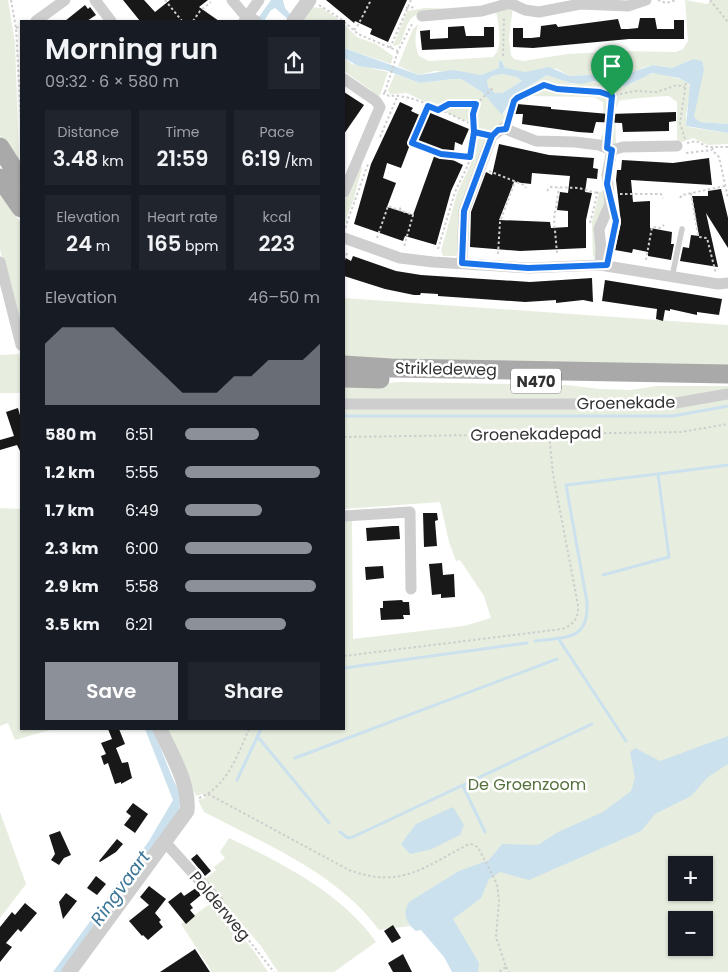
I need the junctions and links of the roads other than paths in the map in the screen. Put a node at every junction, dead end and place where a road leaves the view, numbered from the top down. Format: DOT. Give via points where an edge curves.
graph roads {
  1 [pos="65,0"];
  2 [pos="95,0"];
  3 [pos="232,0"];
  4 [pos="259,0"];
  5 [pos="646,0"];
  6 [pos="508,2"];
  7 [pos="422,16"];
  8 [pos="250,19"];
  9 [pos="37,20"];
  10 [pos="110,20"];
  11 [pos="345,80"];
  12 [pos="678,145"];
  13 [pos="0,147"];
  14 [pos="609,149"];
  15 [pos="0,178"];
  16 [pos="20,178"];
  17 [pos="345,190"];
  18 [pos="20,207"];
  19 [pos="682,229"];
  20 [pos="345,238"];
  21 [pos="0,262"];
  22 [pos="462,263"];
  23 [pos="604,265"];
  24 [pos="672,277"];
  25 [pos="723,283"];
  26 [pos="20,341"];
  27 [pos="345,365"];
  28 [pos="728,374"];
  29 [pos="345,378"];
  30 [pos="728,383"];
  31 [pos="728,394"];
  32 [pos="345,404"];
  33 [pos="345,516"];
  34 [pos="411,589"];
  35 [pos="160,730"];
  36 [pos="164,842"];
  37 [pos="218,901"];
  38 [pos="69,972"];
  1 -- 9 [label="street"];
  2 -- 10 [label="street"];
  3 -- 8 [label="street"];
  4 -- 8 [label="street"];
  5 -- 6 [label="street" via="628,6 580,4 539,12"];
  6 -- 7 [label="street" via="482,11"];
  11 -- 17 [label="street" via="380,107"];
  12 -- 14 [label="street"];
  13 -- 16 [label="main road"];
  14 -- 22 [label="street" via="575,142 536,141 506,129 498,130 492,136 464,211"];
  14 -- 23 [label="street" via="608,213 599,229"];
  15 -- 18 [label="main road"];
  19 -- 24 [label="lane"];
  20 -- 22 [label="street" via="400,258"];
  21 -- 26 [label="street"];
  22 -- 23 [label="street" via="528,268"];
  23 -- 24 [label="street"];
  24 -- 25 [label="street"];
  27 -- 28 [label="main road, Strikledeweg / N470"];
  29 -- 30 [label="main road, Strikledeweg / N470"];
  31 -- 32 [label="street, Groenekade" via="670,404"];
  33 -- 34 [label="street" via="410,512"];
  35 -- 36 [label="street" via="188,802 187,811"];
  36 -- 37 [label="street, Polderweg"];
  36 -- 38 [label="street"];
}
